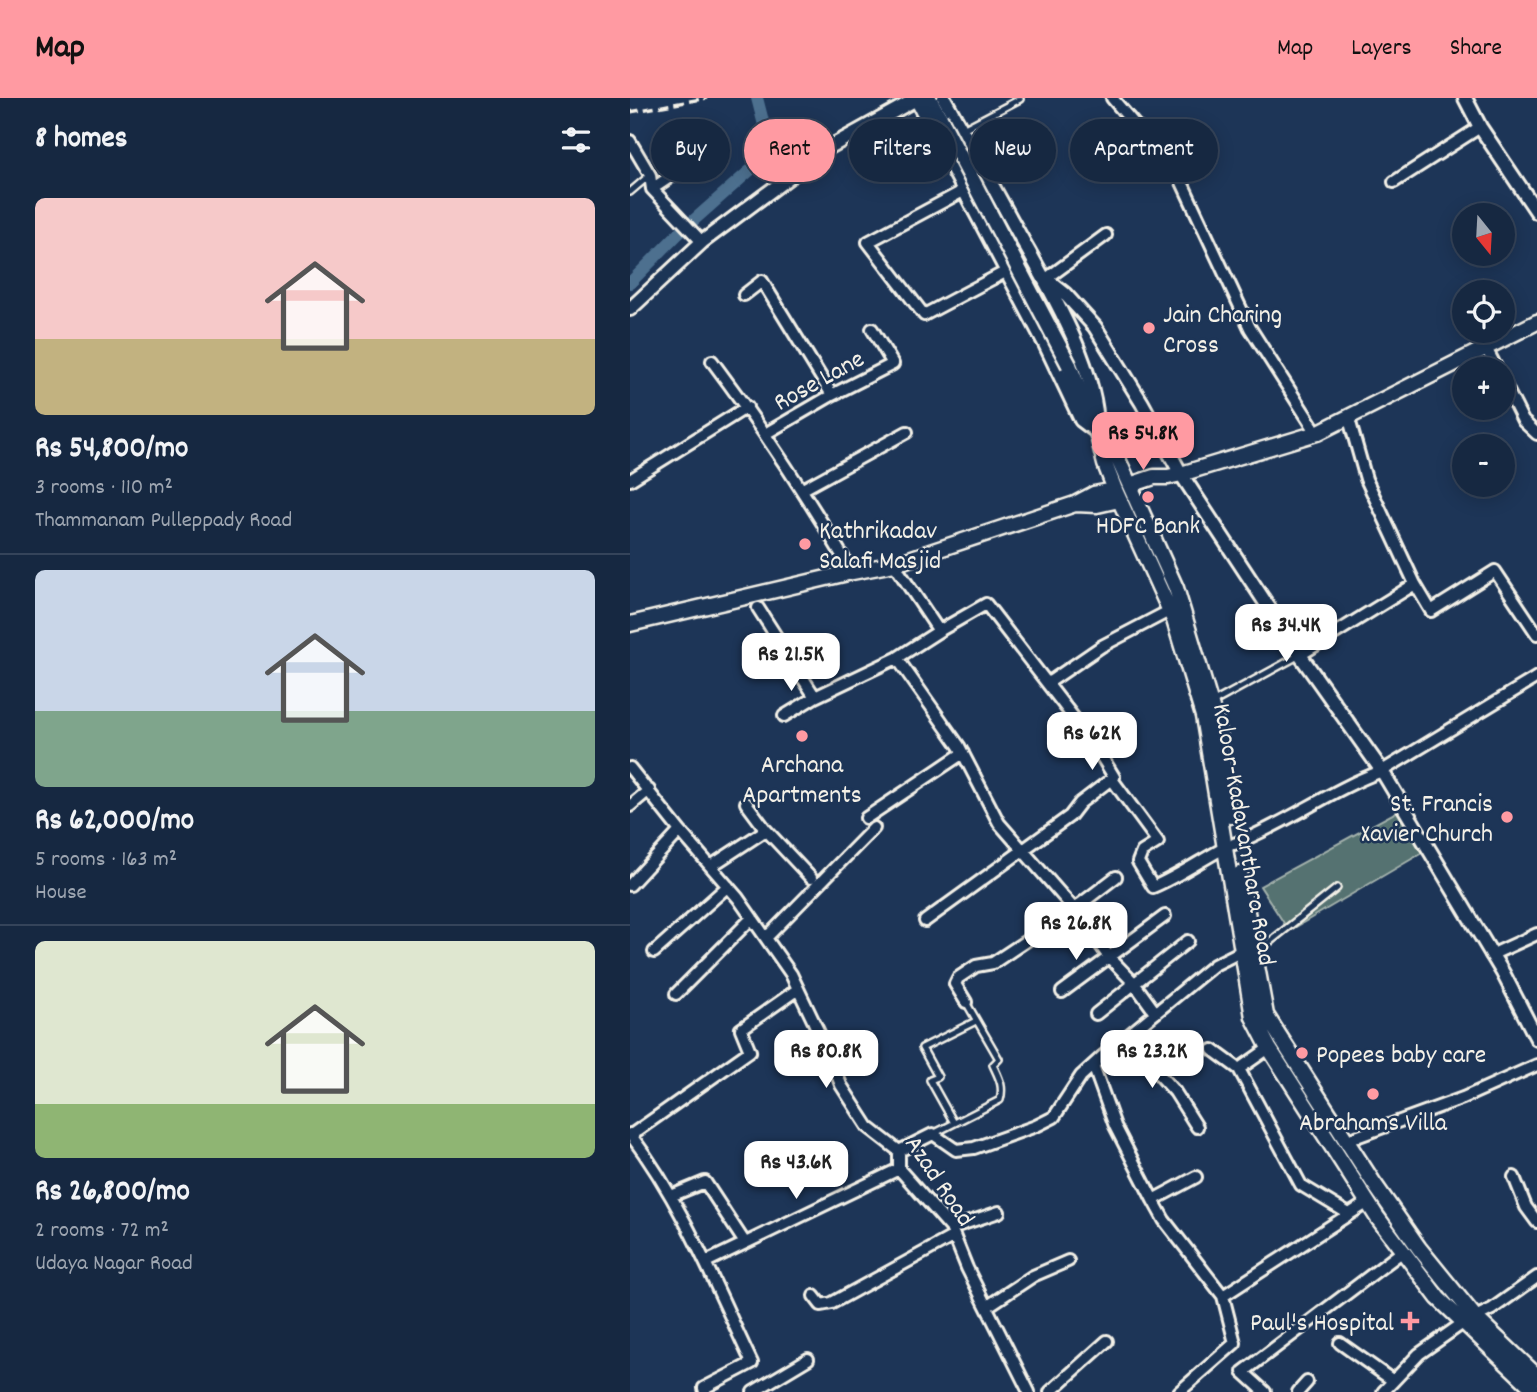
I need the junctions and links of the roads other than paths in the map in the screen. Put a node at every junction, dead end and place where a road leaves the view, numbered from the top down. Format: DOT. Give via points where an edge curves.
graph roads {
  1 [pos="921,98"];
  2 [pos="944,98"];
  3 [pos="1112,98"];
  4 [pos="1465,98"];
  5 [pos="1020,99"];
  6 [pos="1480,127"];
  7 [pos="961,130"];
  8 [pos="630,141"];
  9 [pos="650,175"];
  10 [pos="662,182"];
  11 [pos="1394,182"];
  12 [pos="652,189"];
  13 [pos="963,191"];
  14 [pos="630,192"];
  15 [pos="1537,212"];
  16 [pos="1106,234"];
  17 [pos="699,238"];
  18 [pos="1028,250"];
  19 [pos="1005,267"];
  20 [pos="1046,279"];
  21 [pos="744,295"];
  22 [pos="630,309"];
  23 [pos="1537,321"];
  24 [pos="872,329"];
  25 [pos="1486,348"];
  26 [pos="1491,357"];
  27 [pos="712,361"];
  28 [pos="832,395"];
  29 [pos="1515,405"];
  30 [pos="747,407"];
  31 [pos="1349,419"];
  32 [pos="907,432"];
  33 [pos="1097,432"];
  34 [pos="1317,433"];
  35 [pos="765,434"];
  36 [pos="1537,434"];
  37 [pos="1175,476"];
  38 [pos="630,480"];
  39 [pos="803,489"];
  40 [pos="1132,490"];
  41 [pos="1117,495"];
  42 [pos="894,564"];
  43 [pos="852,572"];
  44 [pos="1415,584"];
  45 [pos="758,608"];
  46 [pos="1169,611"];
  47 [pos="630,624"];
  48 [pos="939,631"];
  49 [pos="1537,634"];
  50 [pos="1300,655"];
  51 [pos="897,658"];
  52 [pos="1537,677"];
  53 [pos="1048,683"];
  54 [pos="815,697"];
  55 [pos="1212,703"];
  56 [pos="784,716"];
  57 [pos="963,753"];
  58 [pos="630,768"];
  59 [pos="1382,771"];
  60 [pos="1111,778"];
  61 [pos="649,790"];
  62 [pos="746,803"];
  63 [pos="630,806"];
  64 [pos="866,818"];
  65 [pos="874,828"];
  66 [pos="766,830"];
  67 [pos="680,831"];
  68 [pos="1230,846"];
  69 [pos="1022,851"];
  70 [pos="711,866"];
  71 [pos="1116,877"];
  72 [pos="811,878"];
  73 [pos="630,885"];
  74 [pos="728,886"];
  75 [pos="1337,888"];
  76 [pos="1074,909"];
  77 [pos="1165,916"];
  78 [pos="752,918"];
  79 [pos="925,921"];
  80 [pos="1537,934"];
  81 [pos="766,938"];
  82 [pos="1188,941"];
  83 [pos="1250,950"];
  84 [pos="654,952"];
  85 [pos="1491,955"];
  86 [pos="1109,957"];
  87 [pos="1134,983"];
  88 [pos="798,989"];
  89 [pos="1062,992"];
  90 [pos="676,994"];
  91 [pos="965,1002"];
  92 [pos="1155,1012"];
  93 [pos="1096,1014"];
  94 [pos="976,1021"];
  95 [pos="1126,1038"];
  96 [pos="1537,1039"];
  97 [pos="1269,1048"];
  98 [pos="1213,1050"];
  99 [pos="1093,1065"];
  100 [pos="1537,1065"];
  101 [pos="1239,1069"];
  102 [pos="954,1123"];
  103 [pos="1197,1127"];
  104 [pos="630,1134"];
  105 [pos="933,1134"];
  106 [pos="1348,1140"];
  107 [pos="899,1151"];
  108 [pos="899,1169"];
  109 [pos="1196,1177"];
  110 [pos="1514,1177"];
  111 [pos="671,1196"];
  112 [pos="1153,1200"];
  113 [pos="1368,1202"];
  114 [pos="999,1212"];
  115 [pos="1349,1214"];
  116 [pos="1537,1222"];
  117 [pos="953,1232"];
  118 [pos="745,1243"];
  119 [pos="1403,1251"];
  120 [pos="1068,1261"];
  121 [pos="706,1262"];
  122 [pos="1537,1277"];
  123 [pos="814,1296"];
  124 [pos="1223,1296"];
  125 [pos="988,1306"];
  126 [pos="1469,1320"];
  127 [pos="1107,1341"];
  128 [pos="1340,1343"];
  129 [pos="808,1359"];
  130 [pos="1392,1380"];
  131 [pos="1307,1382"];
  132 [pos="1530,1386"];
  133 [pos="705,1392"];
  134 [pos="753,1392"];
  135 [pos="1028,1392"];
  136 [pos="1050,1392"];
  137 [pos="1180,1392"];
  138 [pos="1265,1392"];
  139 [pos="1298,1392"];
  140 [pos="1383,1392"];
  1 -- 13 [label="street"];
  1 -- 17 [label="street" via="828,148"];
  1 -- 33 [label="main road, bridge" via="1069,365"];
  2 -- 7 [label="street"];
  3 -- 34 [label="street" via="1180,178 1250,328"];
  4 -- 6 [label="street"];
  5 -- 7 [label="lane"];
  6 -- 11 [label="street"];
  6 -- 15 [label="street"];
  7 -- 18 [label="street"];
  8 -- 9 [label="street"];
  9 -- 12 [label="street"];
  9 -- 14 [label="lane"];
  10 -- 12 [label="street"];
  12 -- 17 [label="street"];
  13 -- 19 [label="street"];
  13 -- 19 [label="street" via="869,242 924,315"];
  16 -- 20 [label="street"];
  17 -- 22 [label="street"];
  18 -- 19 [label="street"];
  18 -- 20 [label="street"];
  19 -- 33 [label="street" via="1081,420"];
  20 -- 33 [label="street" via="1084,368 1098,414"];
  20 -- 37 [label="street" via="1095,327 1142,403"];
  21 -- 28 [label="street" via="762,281"];
  23 -- 25 [label="main road"];
  24 -- 28 [label="street, Rose Lane" via="893,363"];
  25 -- 26 [label="street"];
  25 -- 31 [label="main road"];
  27 -- 30 [label="street"];
  28 -- 35 [label="street, Rose Lane"];
  29 -- 36 [label="street"];
  30 -- 35 [label="street"];
  30 -- 38 [label="street"];
  31 -- 34 [label="main road"];
  31 -- 44 [label="street" via="1366,480"];
  32 -- 39 [label="street"];
  33 -- 40 [label="main road, Kaloor-Kadavanthara Road"];
  33 -- 41 [label="main road, Kaloor-Kadavanthara Road"];
  34 -- 37 [label="main road"];
  35 -- 39 [label="street"];
  37 -- 40 [label="main road"];
  37 -- 50 [label="street"];
  39 -- 43 [label="street"];
  40 -- 55 [label="main road, Kaloor-Kadavanthara Road" via="1176,588"];
  41 -- 42 [label="main road" via="1097,505 1075,504"];
  41 -- 46 [label="main road, Kaloor-Kadavanthara Road"];
  42 -- 43 [label="main road"];
  42 -- 48 [label="street"];
  43 -- 47 [label="main road"];
  44 -- 49 [label="street" via="1431,611 1495,571"];
  44 -- 50 [label="street"];
  45 -- 54 [label="street"];
  46 -- 53 [label="street" via="1102,646"];
  46 -- 68 [label="main road, Kaloor-Kadavanthara Road" via="1203,716"];
  48 -- 51 [label="street"];
  48 -- 53 [label="street" via="986,604"];
  50 -- 55 [label="lane"];
  50 -- 59 [label="street"];
  51 -- 54 [label="street"];
  51 -- 57 [label="street"];
  52 -- 59 [label="street"];
  53 -- 60 [label="street" via="1094,744 1114,776"];
  54 -- 56 [label="street"];
  55 -- 68 [label="main road, Kaloor-Kadavanthara Road"];
  57 -- 64 [label="street"];
  57 -- 69 [label="street" via="999,823"];
  58 -- 61 [label="street, Azad Road"];
  59 -- 68 [label="street" via="1353,781"];
  59 -- 85 [label="street"];
  60 -- 68 [label="street" via="1158,842 1142,852 1138,862 1153,887"];
  60 -- 69 [label="street"];
  61 -- 63 [label="street"];
  61 -- 67 [label="street, Azad Road"];
  62 -- 66 [label="street"];
  65 -- 81 [label="street"];
  66 -- 70 [label="street"];
  66 -- 72 [label="street"];
  67 -- 70 [label="street, Azad Road"];
  67 -- 73 [label="street"];
  68 -- 83 [label="main road, Kaloor-Kadavanthara Road"];
  69 -- 76 [label="street"];
  69 -- 79 [label="street"];
  70 -- 74 [label="street, Azad Road"];
  71 -- 76 [label="street"];
  74 -- 78 [label="street, Azad Road"];
  74 -- 84 [label="street"];
  75 -- 83 [label="lane"];
  76 -- 86 [label="street"];
  76 -- 91 [label="street" via="993,964 976,966 958,978 955,984"];
  77 -- 86 [label="street"];
  78 -- 81 [label="street, Azad Road"];
  78 -- 90 [label="street"];
  80 -- 85 [label="street"];
  81 -- 88 [label="street, Azad Road"];
  82 -- 87 [label="street"];
  83 -- 92 [label="street" via="1214,965"];
  83 -- 97 [label="main road, Kaloor-Kadavanthara Road" via="1253,1017"];
  83 -- 106 [label="main road, Kaloor-Kadavanthara Road" via="1266,1015"];
  85 -- 96 [label="street"];
  86 -- 87 [label="street"];
  86 -- 89 [label="street"];
  87 -- 92 [label="street"];
  87 -- 93 [label="street"];
  88 -- 104 [label="street" via="741,1029 750,1051"];
  88 -- 107 [label="street, Azad Road" via="841,1085 868,1127"];
  91 -- 94 [label="lane"];
  92 -- 95 [label="street"];
  94 -- 102 [label="lane" via="999,1059 993,1065 1003,1092 1000,1100"];
  94 -- 102 [label="lane" via="922,1048 938,1077 930,1080"];
  95 -- 99 [label="street"];
  95 -- 103 [label="street" via="1175,1092"];
  97 -- 101 [label="street"];
  97 -- 113 [label="main road, Kaloor-Kadavanthara Road"];
  98 -- 101 [label="street"];
  99 -- 105 [label="street" via="1054,1117 1036,1126 956,1150"];
  99 -- 112 [label="street" via="1115,1126"];
  100 -- 106 [label="street"];
  101 -- 115 [label="street" via="1301,1185"];
  102 -- 105 [label="lane"];
  104 -- 111 [label="street"];
  105 -- 107 [label="street"];
  106 -- 126 [label="main road, Kaloor-Kadavanthara Road"];
  107 -- 108 [label="street, Azad Road"];
  108 -- 117 [label="street, Azad Road"];
  108 -- 118 [label="street"];
  109 -- 112 [label="street"];
  110 -- 116 [label="street"];
  111 -- 118 [label="street" via="705,1182"];
  111 -- 121 [label="street"];
  112 -- 124 [label="street"];
  113 -- 115 [label="street"];
  113 -- 119 [label="main road, Kaloor-Kadavanthara Road"];
  114 -- 117 [label="street"];
  115 -- 124 [label="street"];
  117 -- 123 [label="street" via="832,1303 821,1305"];
  117 -- 125 [label="street, Azad Road"];
  118 -- 121 [label="street"];
  119 -- 126 [label="main road, Kaloor-Kadavanthara Road" via="1438,1298"];
  119 -- 138 [label="street" via="1243,1372"];
  120 -- 125 [label="street" via="1033,1276"];
  121 -- 133 [label="street" via="752,1363 704,1388"];
  122 -- 126 [label="street"];
  124 -- 137 [label="street" via="1235,1343"];
  125 -- 135 [label="street, Azad Road"];
  126 -- 130 [label="street" via="1419,1354"];
  126 -- 132 [label="main road, Kaloor-Kadavanthara Road"];
  127 -- 136 [label="street"];
  128 -- 130 [label="street"];
  129 -- 134 [label="street"];
  130 -- 140 [label="street"];
  131 -- 139 [label="street"];
}
